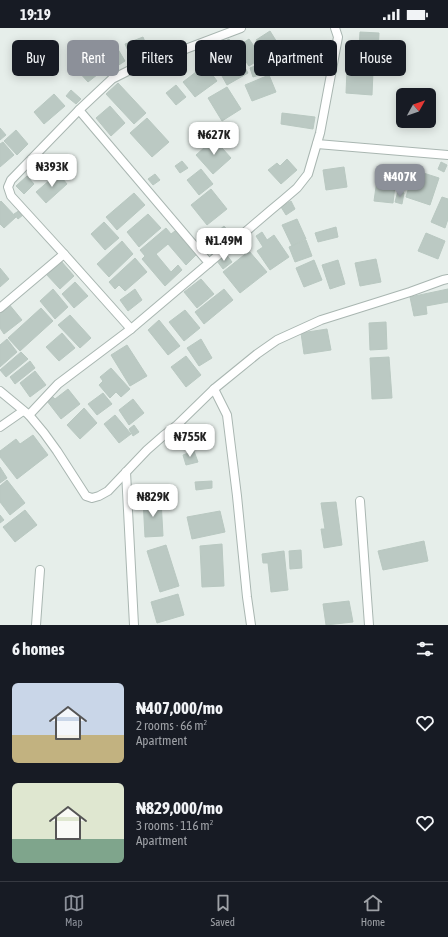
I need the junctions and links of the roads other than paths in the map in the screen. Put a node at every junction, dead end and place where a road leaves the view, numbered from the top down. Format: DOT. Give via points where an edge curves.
graph roads {
  1 [pos="242,28"];
  2 [pos="336,28"];
  3 [pos="79,110"];
  4 [pos="317,144"];
  5 [pos="448,155"];
  6 [pos="64,254"];
  7 [pos="209,263"];
  8 [pos="448,279"];
  9 [pos="0,308"];
  10 [pos="131,329"];
  11 [pos="214,390"];
  12 [pos="0,391"];
  13 [pos="26,413"];
  14 [pos="0,427"];
  15 [pos="126,472"];
  16 [pos="360,501"];
  17 [pos="40,570"];
  18 [pos="36,625"];
  19 [pos="134,625"];
  20 [pos="251,625"];
  21 [pos="369,625"];
  1 -- 3 [label="street" via="130,70 112,80"];
  2 -- 4 [label="street" via="338,37"];
  3 -- 6 [label="street" via="11,180 8,187 12,196"];
  3 -- 7 [label="street"];
  4 -- 5 [label="street"];
  4 -- 7 [label="street" via="308,174 297,188"];
  6 -- 9 [label="street"];
  6 -- 10 [label="street"];
  7 -- 10 [label="street"];
  8 -- 11 [label="street" via="321,320 277,340"];
  10 -- 13 [label="street" via="58,384"];
  11 -- 15 [label="street"];
  11 -- 20 [label="street" via="227,414"];
  12 -- 13 [label="street"];
  13 -- 14 [label="street"];
  13 -- 15 [label="street" via="44,433 86,496 99,496"];
  15 -- 19 [label="street"];
  16 -- 21 [label="street"];
  17 -- 18 [label="street"];
}
